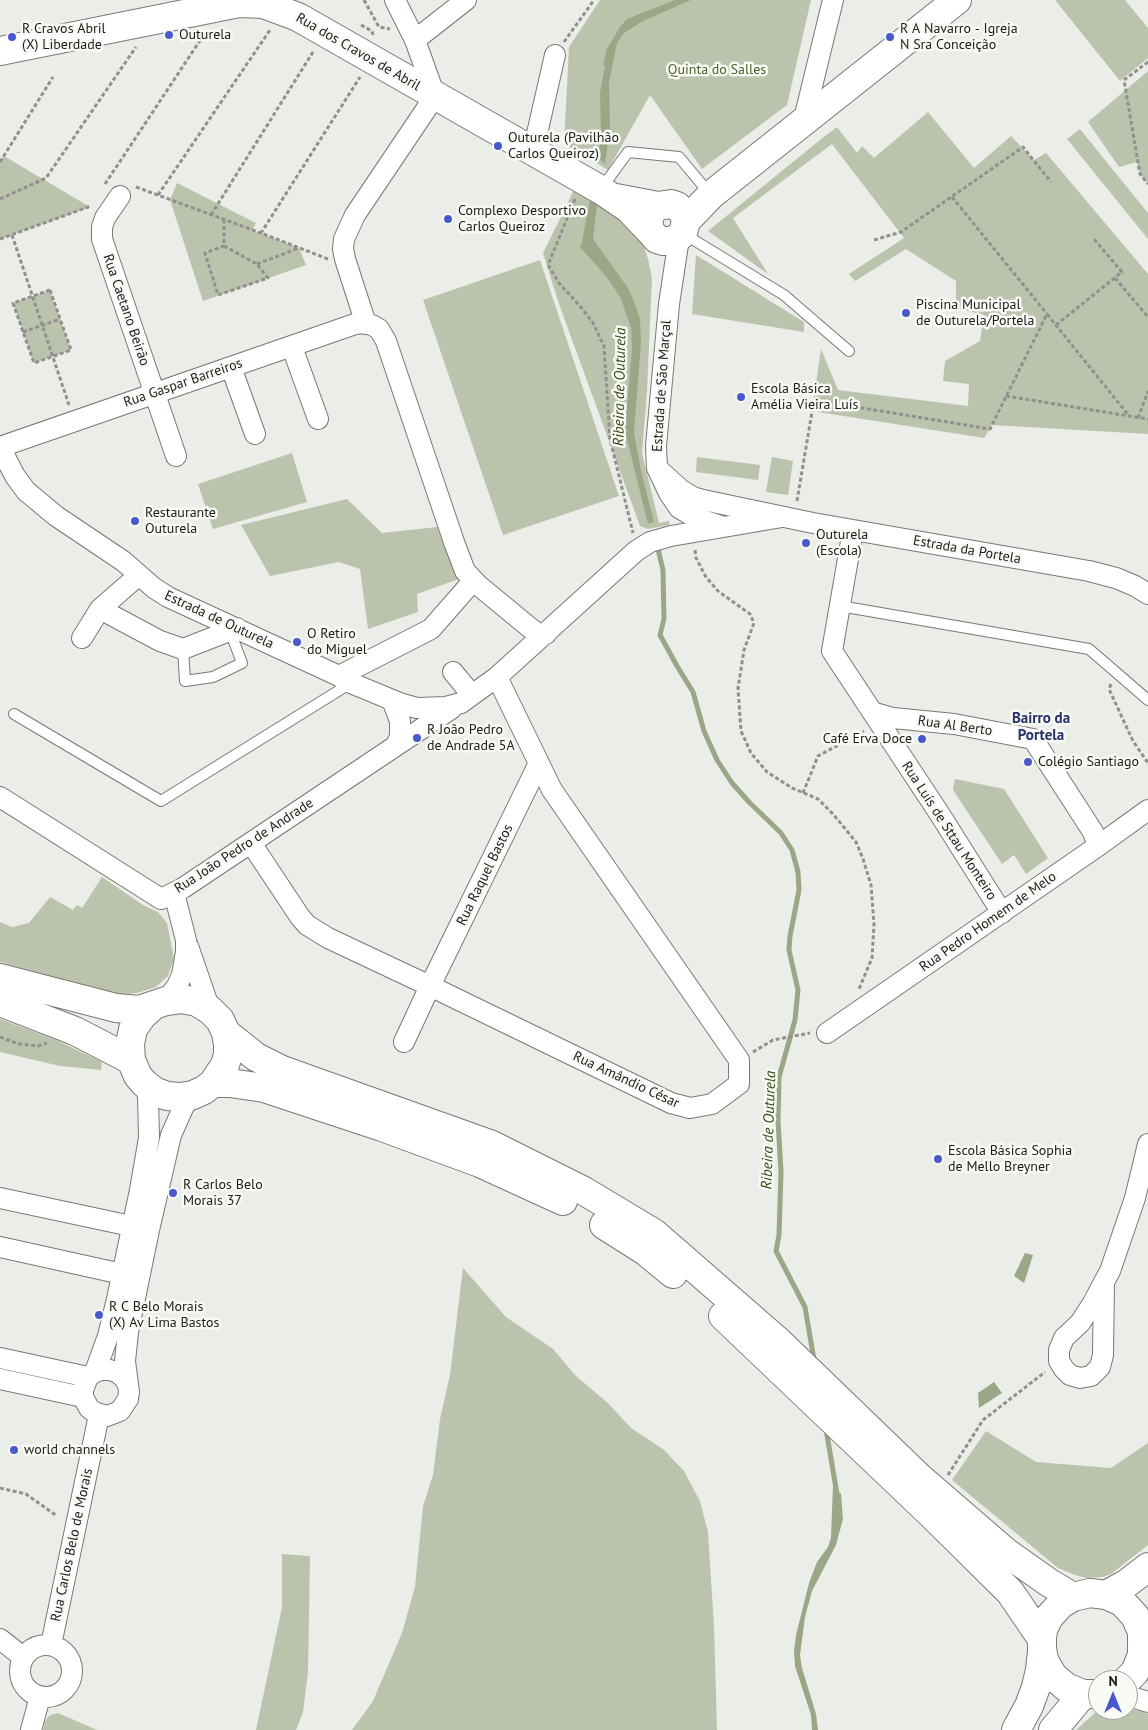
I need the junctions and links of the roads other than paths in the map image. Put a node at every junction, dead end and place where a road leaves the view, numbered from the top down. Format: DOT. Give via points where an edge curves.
graph roads {
  1 [pos="395,0"];
  2 [pos="466,0"];
  3 [pos="833,0"];
  4 [pos="957,0"];
  5 [pos="415,40"];
  6 [pos="0,51"];
  7 [pos="555,55"];
  8 [pos="435,96"];
  9 [pos="804,119"];
  10 [pos="533,151"];
  11 [pos="119,187"];
  12 [pos="600,189"];
  13 [pos="711,195"];
  14 [pos="669,224"];
  15 [pos="366,324"];
  16 [pos="292,347"];
  17 [pos="849,351"];
  18 [pos="231,367"];
  19 [pos="154,393"];
  20 [pos="318,419"];
  21 [pos="255,434"];
  22 [pos="0,447"];
  23 [pos="176,456"];
  24 [pos="684,501"];
  25 [pos="788,518"];
  26 [pos="723,526"];
  27 [pos="852,530"];
  28 [pos="666,537"];
  29 [pos="139,576"];
  30 [pos="473,581"];
  31 [pos="1144,588"];
  32 [pos="840,606"];
  33 [pos="100,609"];
  34 [pos="234,629"];
  35 [pos="546,634"];
  36 [pos="82,638"];
  37 [pos="183,649"];
  38 [pos="453,672"];
  39 [pos="497,677"];
  40 [pos="345,679"];
  41 [pos="466,699"];
  42 [pos="392,700"];
  43 [pos="1148,700"];
  44 [pos="14,714"];
  45 [pos="875,717"];
  46 [pos="396,745"];
  47 [pos="539,763"];
  48 [pos="0,797"];
  49 [pos="1148,810"];
  50 [pos="251,843"];
  51 [pos="1098,846"];
  52 [pos="174,893"];
  53 [pos="1002,913"];
  54 [pos="184,934"];
  55 [pos="0,978"];
  56 [pos="430,986"];
  57 [pos="0,1002"];
  58 [pos="160,1003"];
  59 [pos="210,1010"];
  60 [pos="226,1033"];
  61 [pos="817,1033"];
  62 [pos="404,1042"];
  63 [pos="137,1071"];
  64 [pos="203,1089"];
  65 [pos="1148,1144"];
  66 [pos="0,1198"];
  67 [pos="141,1228"];
  68 [pos="0,1247"];
  69 [pos="122,1274"];
  70 [pos="1104,1282"];
  71 [pos="0,1358"];
  72 [pos="92,1375"];
  73 [pos="0,1379"];
  74 [pos="128,1385"];
  75 [pos="83,1397"];
  76 [pos="100,1415"];
  77 [pos="1148,1567"];
  78 [pos="1106,1595"];
  79 [pos="1073,1597"];
  80 [pos="0,1639"];
  81 [pos="51,1645"];
  82 [pos="1042,1645"];
  83 [pos="1145,1647"];
  84 [pos="23,1658"];
  85 [pos="1136,1670"];
  86 [pos="1088,1693"];
  87 [pos="1088,1696"];
  88 [pos="40,1697"];
  89 [pos="31,1730"];
  90 [pos="1016,1730"];
  91 [pos="1053,1730"];
  1 -- 5 [label="street"];
  2 -- 5 [label="street"];
  3 -- 9 [label="street"];
  4 -- 9 [label="street"];
  5 -- 8 [label="street"];
  6 -- 8 [label="street, Rua dos Cravos de Abril" via="239,3 263,4 371,48"];
  7 -- 10 [label="street"];
  8 -- 10 [label="street, Rua dos Cravos de Abril"];
  8 -- 15 [label="street" via="355,215 346,234 343,249"];
  9 -- 13 [label="street"];
  10 -- 12 [label="street, Rua dos Cravos de Abril"];
  11 -- 19 [label="street, Rua Caetano Beirão" via="102,227 102,239"];
  12 -- 13 [label="lane" via="628,152 679,157"];
  12 -- 14 [label="street, Rua dos Cravos de Abril"];
  13 -- 14 [label="street"];
  14 -- 17 [label="lane" via="784,295"];
  14 -- 24 [label="street, Estrada de São Marçal" via="668,304 656,446 658,468 669,493 679,508"];
  15 -- 16 [label="street, Rua Gaspar Barreiros" via="355,324"];
  15 -- 30 [label="street" via="379,329 386,341 454,542"];
  16 -- 18 [label="street, Rua Gaspar Barreiros"];
  16 -- 20 [label="street"];
  18 -- 19 [label="street, Rua Gaspar Barreiros"];
  18 -- 21 [label="street"];
  19 -- 22 [label="street, Rua Gaspar Barreiros"];
  19 -- 23 [label="street, Rua Caetano Beirão"];
  22 -- 29 [label="street, Estrada de Outurela" via="26,491"];
  24 -- 25 [label="street, Estrada de São Marçal" via="703,500"];
  24 -- 26 [label="street, Estrada de São Marçal" via="696,518"];
  24 -- 28 [label="street" via="682,523"];
  25 -- 26 [label="street, Estrada de São Marçal"];
  25 -- 27 [label="street, Estrada da Portela"];
  26 -- 28 [label="street, Estrada de Outurela"];
  27 -- 31 [label="street, Estrada da Portela" via="1089,571"];
  27 -- 32 [label="street, Rua Luís de Sttau Monteiro"];
  28 -- 35 [label="street, Estrada de Outurela" via="636,551"];
  29 -- 33 [label="street"];
  29 -- 34 [label="street, Estrada de Outurela" via="168,597"];
  30 -- 35 [label="street" via="529,627"];
  30 -- 40 [label="street" via="431,630"];
  32 -- 43 [label="lane" via="1089,649"];
  32 -- 45 [label="street, Rua Luís de Sttau Monteiro" via="832,651"];
  33 -- 36 [label="street"];
  33 -- 37 [label="street" via="160,641"];
  34 -- 37 [label="street"];
  34 -- 37 [label="lane" via="242,662 214,677 185,682"];
  34 -- 40 [label="street, Estrada de Outurela"];
  35 -- 39 [label="street, Estrada de Outurela"];
  38 -- 41 [label="street"];
  39 -- 41 [label="street, Estrada de Outurela"];
  39 -- 47 [label="street, Rua Amândio César"];
  40 -- 42 [label="street, Estrada de Outurela"];
  40 -- 44 [label="lane" via="161,801"];
  41 -- 42 [label="street, Estrada de Outurela" via="433,709"];
  41 -- 46 [label="street, Rua João Pedro de Andrade"];
  42 -- 46 [label="street" via="400,721 400,737"];
  45 -- 51 [label="street, Rua Al Berto" via="954,724 1033,739 1093,832"];
  45 -- 53 [label="street, Rua Luís de Sttau Monteiro"];
  46 -- 50 [label="street, Rua João Pedro de Andrade"];
  47 -- 56 [label="street, Rua Raquel Bastos"];
  47 -- 56 [label="street, Rua Amândio César" via="552,790 739,1060 738,1084 712,1104 690,1108 671,1103"];
  48 -- 52 [label="street, Rua João Pedro de Andrade" via="161,899"];
  49 -- 51 [label="street, Rua Pedro Homem de Melo"];
  50 -- 52 [label="street, Rua João Pedro de Andrade"];
  50 -- 56 [label="street, Rua Amândio César" via="307,924 328,938"];
  51 -- 53 [label="street, Rua Pedro Homem de Melo"];
  52 -- 54 [label="street"];
  53 -- 61 [label="street, Rua Pedro Homem de Melo" via="849,1018"];
  54 -- 58 [label="street" via="186,952 182,975 177,986"];
  54 -- 59 [label="street"];
  55 -- 58 [label="street" via="116,1008 139,1010"];
  56 -- 62 [label="street, Rua Raquel Bastos"];
  57 -- 63 [label="street" via="75,1031"];
  58 -- 59 [label="street" via="182,999 197,1002"];
  58 -- 63 [label="street" via="142,1016 133,1029 130,1044"];
  59 -- 60 [label="street"];
  60 -- 64 [label="street" via="228,1055 225,1065"];
  60 -- 79 [label="street" via="256,1057 282,1070 492,1145 584,1191 654,1234 778,1341 919,1477 1007,1553"];
  63 -- 64 [label="street" via="154,1091 166,1096 180,1097"];
  63 -- 67 [label="street" via="148,1096 150,1138"];
  64 -- 67 [label="street" via="184,1106 171,1135"];
  64 -- 82 [label="street" via="230,1082 264,1088 480,1162 576,1207 645,1251 725,1319 1010,1592"];
  65 -- 70 [label="street" via="1127,1226"];
  66 -- 67 [label="street"];
  67 -- 69 [label="street"];
  67 -- 74 [label="street" via="125,1361"];
  68 -- 69 [label="street"];
  69 -- 72 [label="street" via="108,1336"];
  70 -- 70 [label="street" via="1100,1367 1091,1376 1080,1378 1070,1375 1059,1361 1059,1350 1064,1338 1080,1323"];
  71 -- 72 [label="street"];
  72 -- 74 [label="street" via="110,1370 124,1378"];
  72 -- 75 [label="street" via="83,1390"];
  73 -- 75 [label="street"];
  74 -- 76 [label="street" via="128,1399 120,1411"];
  75 -- 76 [label="street" via="89,1408"];
  76 -- 81 [label="street, Rua Carlos Belo de Morais"];
  77 -- 78 [label="street"];
  78 -- 79 [label="street" via="1090,1593"];
  78 -- 83 [label="street" via="1122,1602 1135,1616"];
  79 -- 82 [label="street" via="1049,1617 1043,1630"];
  80 -- 84 [label="street"];
  81 -- 84 [label="street" via="35,1647"];
  81 -- 88 [label="street" via="70,1660 71,1676 68,1684 56,1695"];
  82 -- 86 [label="street" via="1044,1660 1053,1676 1066,1687"];
  82 -- 90 [label="street" via="1036,1687"];
  83 -- 85 [label="street"];
  84 -- 88 [label="street" via="19,1673 21,1682 32,1694"];
  87 -- 91 [label="street"];
  88 -- 89 [label="street"];
}
